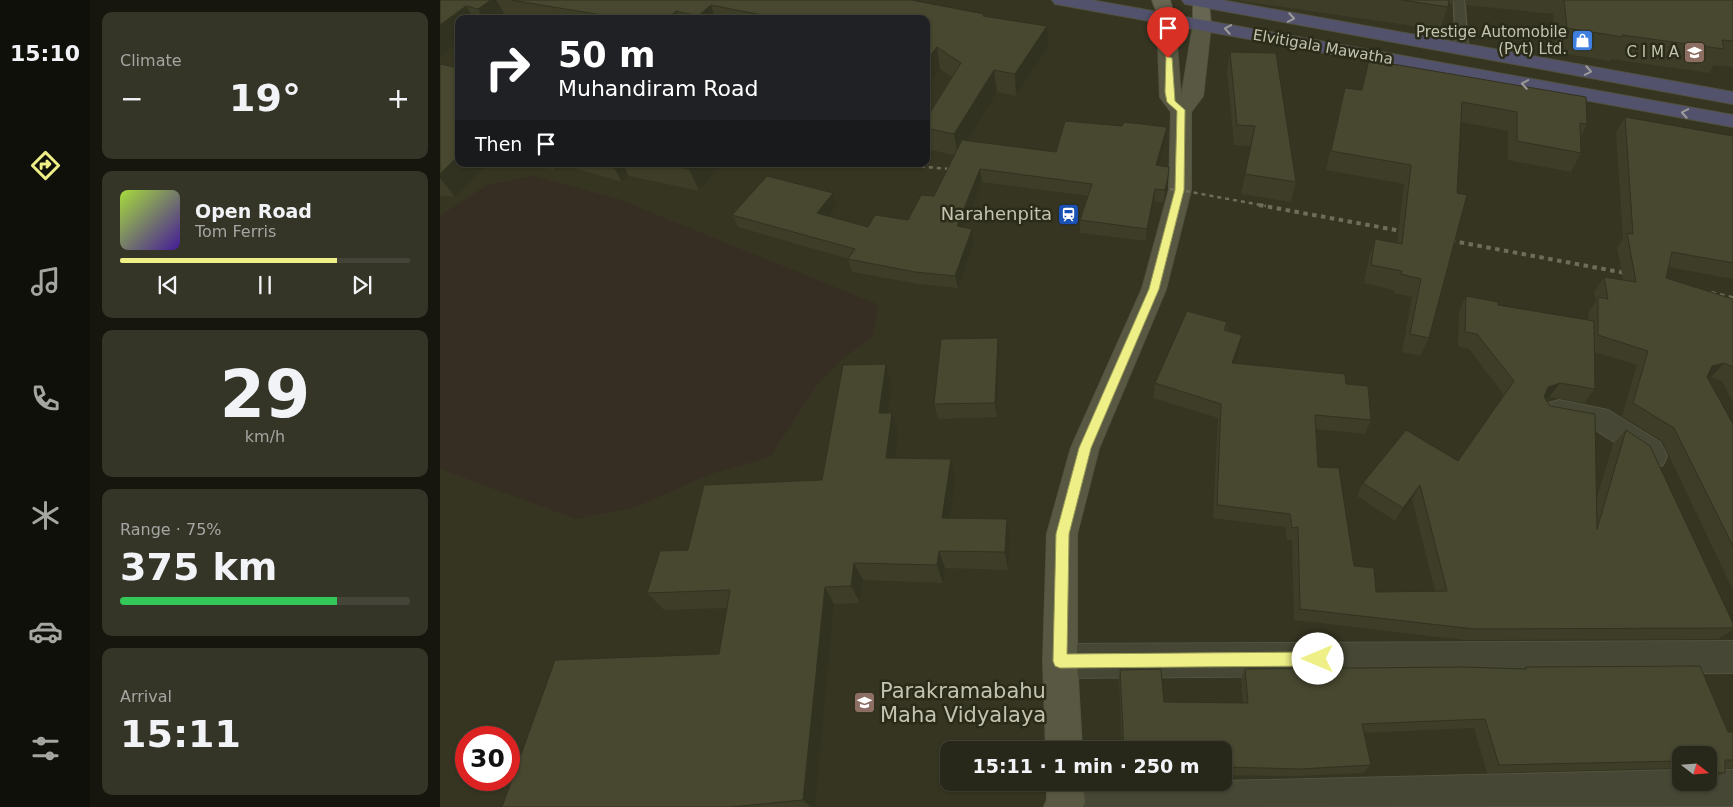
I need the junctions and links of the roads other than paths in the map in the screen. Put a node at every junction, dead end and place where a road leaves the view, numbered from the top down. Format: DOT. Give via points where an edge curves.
graph roads {
  1 [pos="1061,0"];
  2 [pos="1459,0"];
  3 [pos="1198,1"];
  4 [pos="1163,9"];
  5 [pos="1202,24"];
  6 [pos="1462,49"];
  7 [pos="1733,98"];
  8 [pos="1181,110"];
  9 [pos="1733,121"];
  10 [pos="1550,410"];
  11 [pos="1662,477"];
  12 [pos="1733,656"];
  13 [pos="1060,661"];
  14 [pos="1064,741"];
  15 [pos="1726,794"];
  16 [pos="1065,800"];
  1 -- 4 [label="highway, Elvitigala Mawatha"];
  2 -- 6 [label="lane"];
  3 -- 5 [label="main road"];
  3 -- 6 [label="highway, Elvitigala Mawatha, one-way"];
  4 -- 5 [label="highway, Elvitigala Mawatha"];
  4 -- 8 [label="street" via="1169,92 1171,102"];
  5 -- 8 [label="street" via="1193,96"];
  9 -- 5 [label="highway, Elvitigala Mawatha, one-way"];
  6 -- 7 [label="highway, Elvitigala Mawatha, one-way"];
  8 -- 13 [label="street" via="1180,190 1154,289 1085,448 1062,534"];
  10 -- 11 [label="street" via="1598,418 1650,450"];
  12 -- 13 [label="street"];
  13 -- 14 [label="street"];
  15 -- 16 [label="street"];
}
